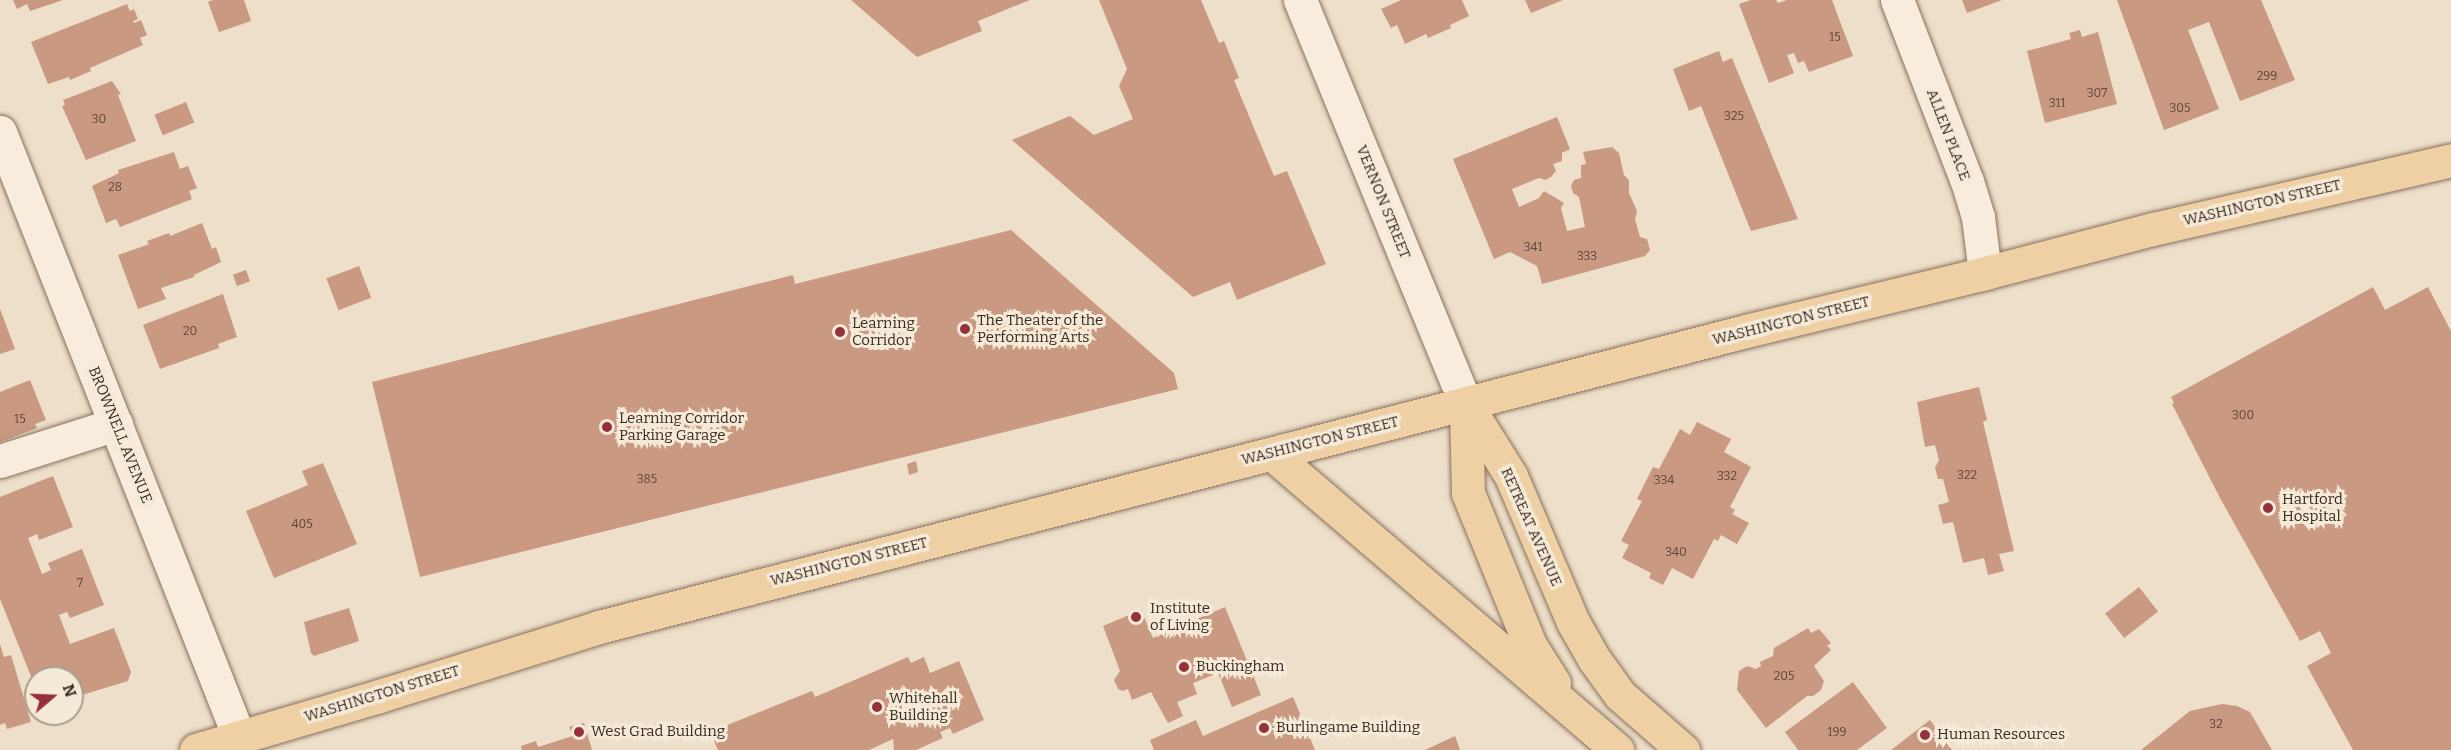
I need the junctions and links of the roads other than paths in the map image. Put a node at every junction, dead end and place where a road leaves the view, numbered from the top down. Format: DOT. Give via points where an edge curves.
graph roads {
  1 [pos="1300,0"];
  2 [pos="1897,0"];
  3 [pos="0,132"];
  4 [pos="2451,160"];
  5 [pos="1985,273"];
  6 [pos="1466,404"];
  7 [pos="116,424"];
  8 [pos="1272,454"];
  9 [pos="0,461"];
  10 [pos="1587,724"];
  11 [pos="239,737"];
  12 [pos="196,750"];
  13 [pos="1617,750"];
  14 [pos="1683,750"];
  1 -- 6 [label="street, VERNON STREET"];
  2 -- 5 [label="street, ALLEN PLACE" via="1967,181 1978,217"];
  3 -- 7 [label="street, BROWNELL AVENUE"];
  4 -- 5 [label="main road, WASHINGTON STREET" via="2153,229"];
  5 -- 6 [label="main road, WASHINGTON STREET"];
  6 -- 8 [label="main road, WASHINGTON STREET"];
  6 -- 10 [label="main road" via="1468,493 1530,645"];
  6 -- 14 [label="main road, RETREAT AVENUE" via="1511,476 1573,622 1594,660 1620,694"];
  7 -- 9 [label="street"];
  7 -- 11 [label="street, BROWNELL AVENUE"];
  8 -- 10 [label="main road"];
  8 -- 11 [label="main road, WASHINGTON STREET" via="599,627"];
  10 -- 13 [label="main road"];
  11 -- 12 [label="main road, WASHINGTON STREET"];
}
